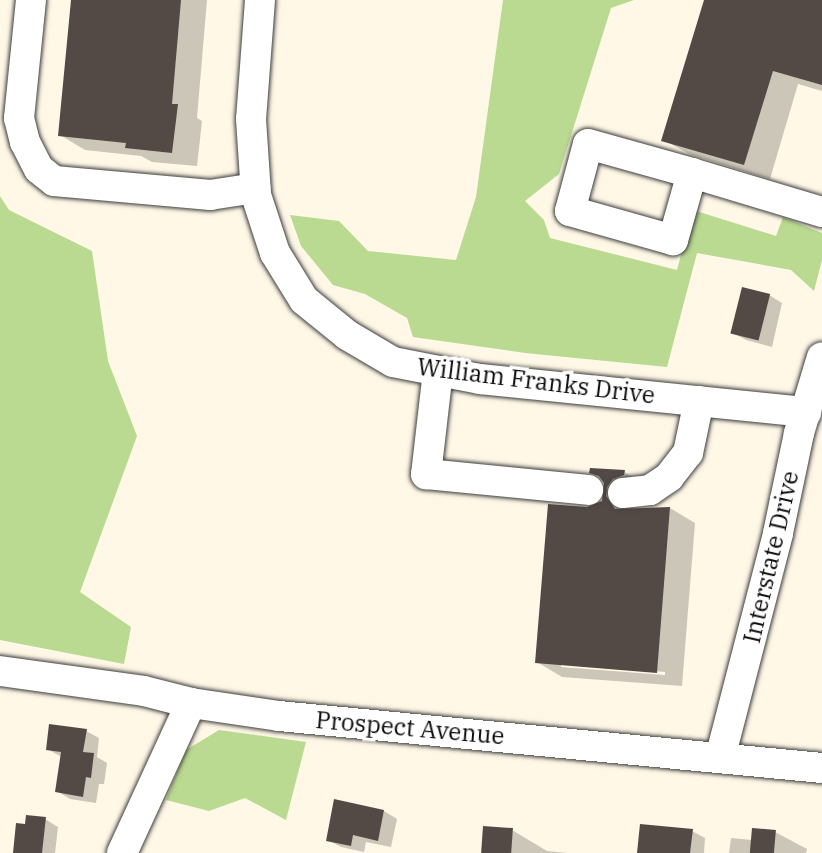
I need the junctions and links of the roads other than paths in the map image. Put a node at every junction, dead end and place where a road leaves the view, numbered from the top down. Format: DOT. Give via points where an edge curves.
graph roads {
  1 [pos="31,0"];
  2 [pos="261,0"];
  3 [pos="692,173"];
  4 [pos="255,188"];
  5 [pos="822,212"];
  6 [pos="822,357"];
  7 [pos="438,371"];
  8 [pos="699,401"];
  9 [pos="806,412"];
  10 [pos="588,490"];
  11 [pos="623,493"];
  12 [pos="0,671"];
  13 [pos="191,703"];
  14 [pos="720,758"];
  15 [pos="822,768"];
  16 [pos="122,853"];
  1 -- 4 [label="street" via="19,118 24,142 39,169 54,181 210,195"];
  2 -- 4 [label="street, William Franks Drive" via="251,119"];
  3 -- 5 [label="street"];
  4 -- 7 [label="street, William Franks Drive" via="275,253 304,300 347,335 393,362"];
  6 -- 9 [label="street, Interstate Drive"];
  7 -- 8 [label="street, William Franks Drive"];
  7 -- 10 [label="street" via="426,474"];
  8 -- 9 [label="street, William Franks Drive"];
  8 -- 11 [label="street" via="688,453 669,477 650,490"];
  9 -- 14 [label="street, Interstate Drive"];
  12 -- 13 [label="street, Prospect Avenue" via="144,691"];
  13 -- 14 [label="street, Prospect Avenue" via="279,716"];
  13 -- 16 [label="street"];
  14 -- 15 [label="street, Prospect Avenue"];
}
